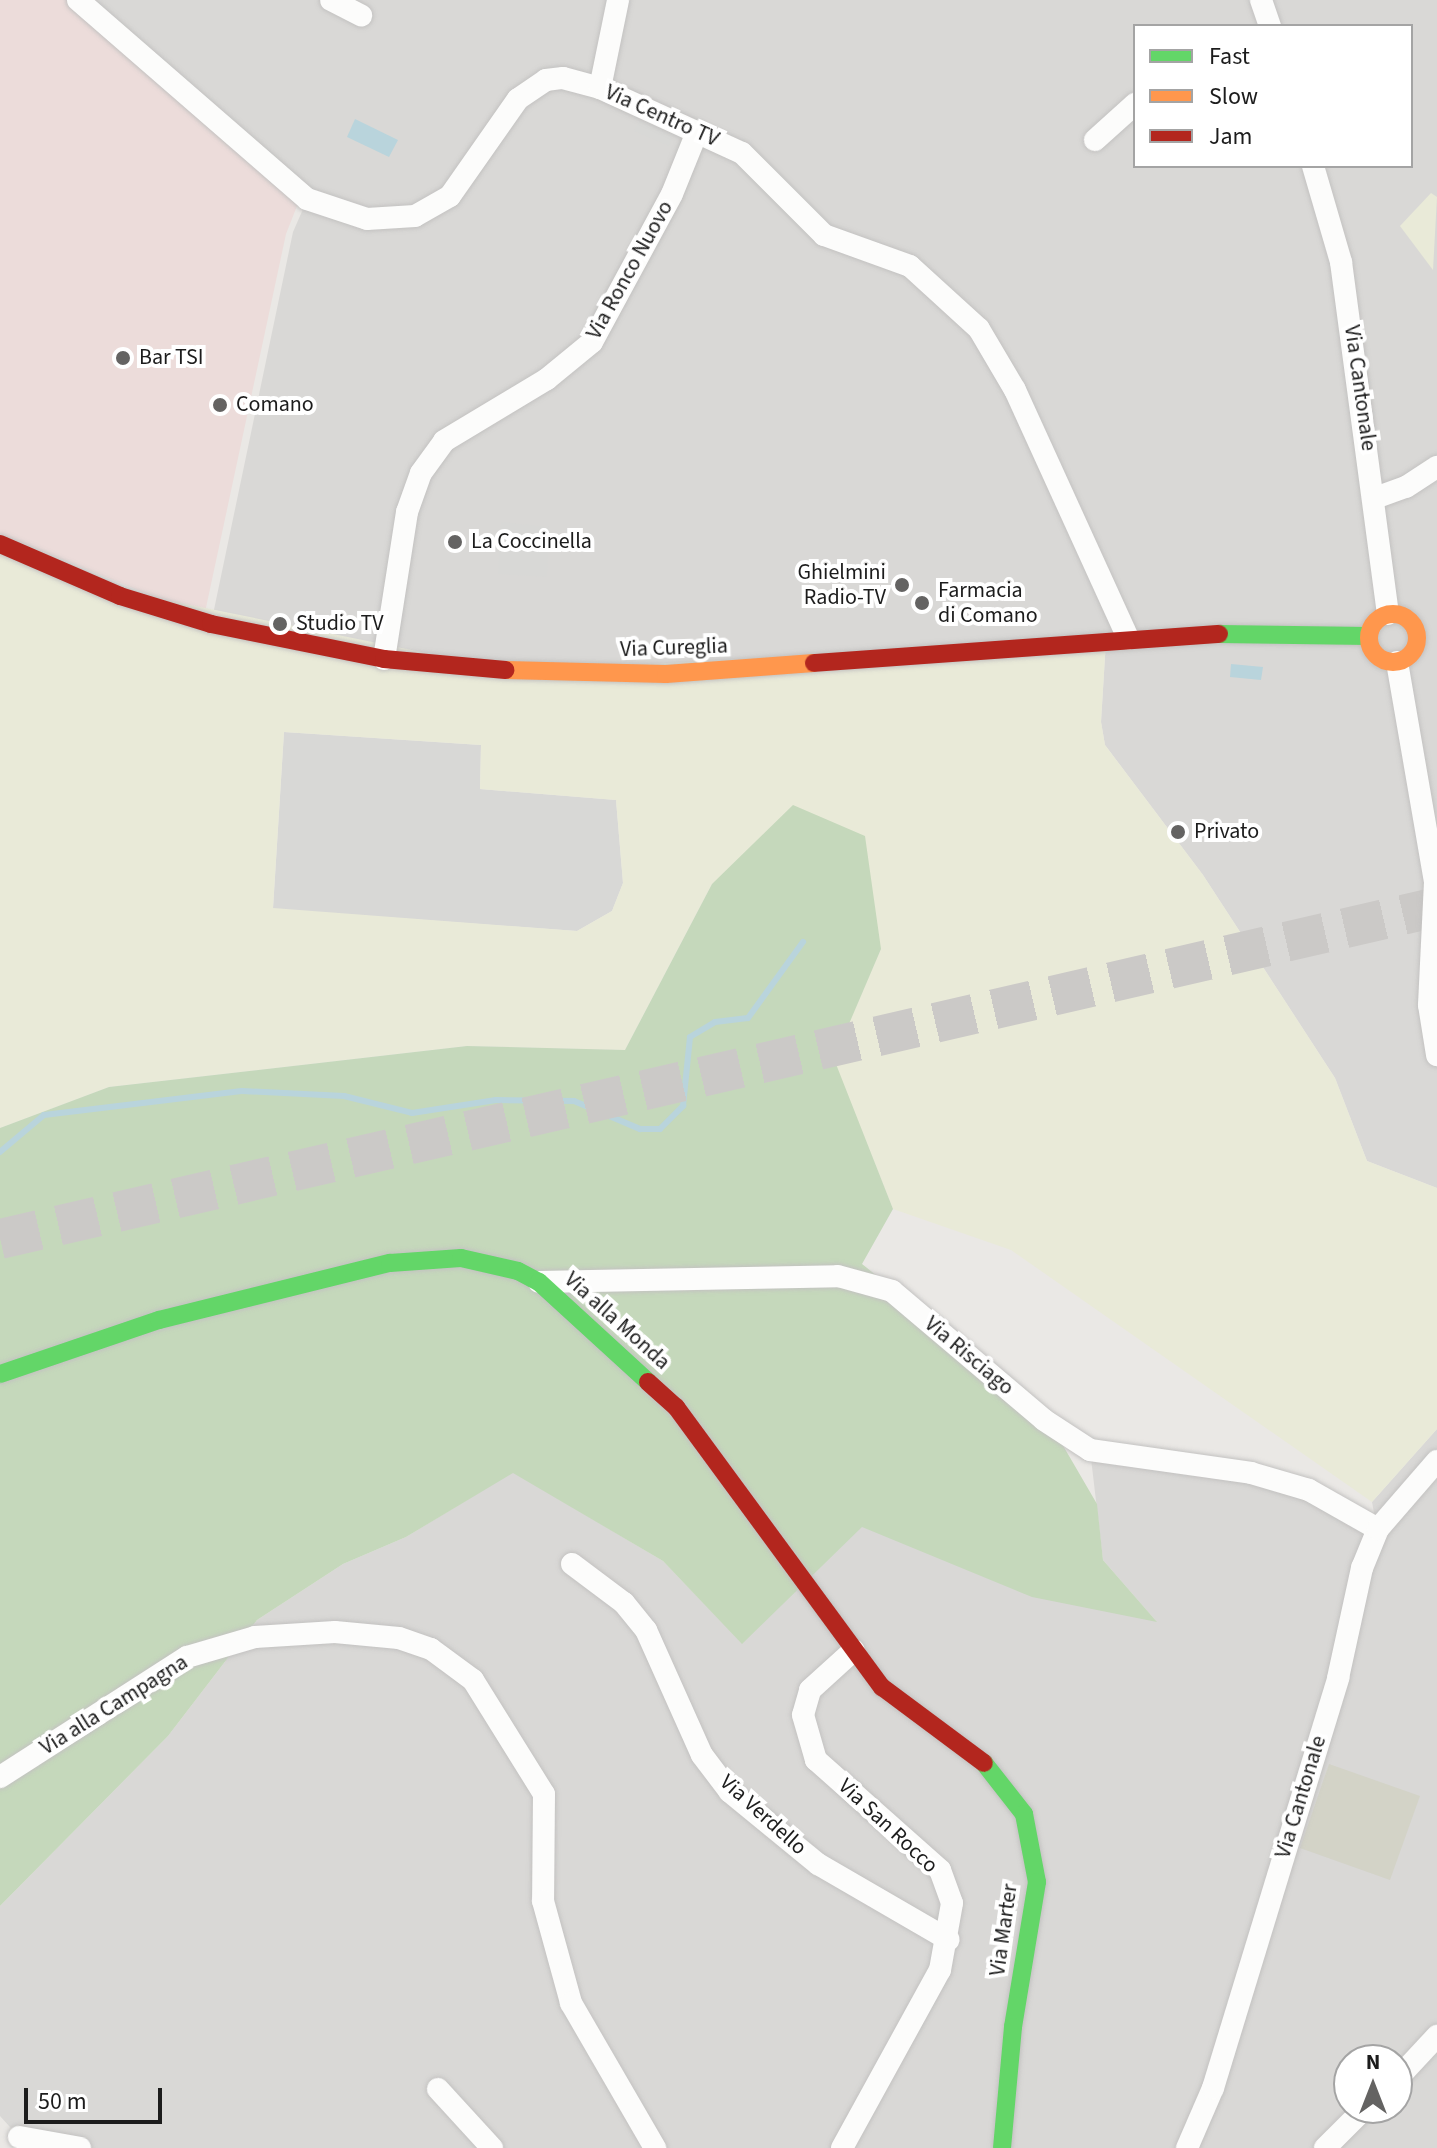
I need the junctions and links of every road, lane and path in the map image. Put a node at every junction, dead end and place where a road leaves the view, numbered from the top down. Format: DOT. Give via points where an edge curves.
graph roads {
  1 [pos="78,0"];
  2 [pos="331,0"];
  3 [pos="618,0"];
  4 [pos="1261,0"];
  5 [pos="361,15"];
  6 [pos="1269,24"];
  7 [pos="600,88"];
  8 [pos="1133,106"];
  9 [pos="697,132"];
  10 [pos="1095,140"];
  11 [pos="1314,168"];
  12 [pos="1437,467"];
  13 [pos="1375,498"];
  14 [pos="0,544"];
  15 [pos="1388,614"];
  16 [pos="1369,636"];
  17 [pos="1128,638"];
  18 [pos="1416,645"];
  19 [pos="1437,651"];
  20 [pos="384,659"];
  21 [pos="1397,662"];
  22 [pos="1437,1055"];
  23 [pos="539,1282"];
  24 [pos="0,1374"];
  25 [pos="1437,1461"];
  26 [pos="1378,1529"];
  27 [pos="572,1564"];
  28 [pos="854,1650"];
  29 [pos="0,1777"];
  30 [pos="949,1940"];
  31 [pos="1437,2036"];
  32 [pos="1413,2062"];
  33 [pos="438,2089"];
  34 [pos="1349,2124"];
  35 [pos="19,2137"];
  36 [pos="80,2148"];
  37 [pos="492,2148"];
  38 [pos="655,2148"];
  39 [pos="842,2148"];
  40 [pos="1002,2148"];
  41 [pos="1187,2148"];
  42 [pos="1325,2148"];
  1 -- 7 [label="street, Via Centro TV" via="307,199 367,219 415,216 450,196 531,86 563,78"];
  2 -- 5 [label="street"];
  3 -- 7 [label="street"];
  4 -- 6 [label="street"];
  7 -- 9 [label="street, Via Centro TV"];
  8 -- 10 [label="street"];
  9 -- 17 [label="street, Via Centro TV" via="742,153 824,235 910,266 979,329 1015,390"];
  9 -- 20 [label="street, Via Ronco Nuovo" via="672,194 592,342 547,379 444,441 421,473 407,512"];
  11 -- 13 [label="street, Via Cantonale" via="1341,262"];
  12 -- 13 [label="street" via="1406,487"];
  13 -- 15 [label="street, Via Cantonale"];
  14 -- 20 [label="street, Via Cureglia" via="87,584 161,609"];
  15 -- 16 [label="street" via="1375,622"];
  15 -- 18 [label="street" via="1411,621"];
  16 -- 17 [label="street, Via Cureglia"];
  16 -- 21 [label="street" via="1376,656"];
  17 -- 20 [label="street, Via Cureglia" via="666,674 529,672"];
  18 -- 19 [label="street"];
  18 -- 21 [label="street"];
  21 -- 22 [label="street" via="1435,882 1429,1005"];
  23 -- 24 [label="street, Via alla Monda" via="518,1271 461,1258 390,1263 159,1320"];
  23 -- 26 [label="street, Via Risciago" via="838,1276 892,1291 1044,1420 1090,1450 1251,1473 1309,1490"];
  23 -- 28 [label="street, Via alla Monda" via="676,1407"];
  25 -- 26 [label="street, Via Cantonale"];
  26 -- 41 [label="street, Via Cantonale" via="1362,1568 1338,1678 1213,2088"];
  27 -- 30 [label="street, Via Verdello" via="624,1603 646,1630 702,1755 730,1792 818,1864"];
  28 -- 30 [label="street, Via San Rocco" via="810,1690 803,1715 816,1760 940,1870 952,1903"];
  28 -- 40 [label="street, Via Marter" via="882,1687 991,1768 1024,1814 1037,1882 1013,2027"];
  29 -- 38 [label="street, Via alla Campagna" via="187,1657 241,1641 335,1632 399,1638 431,1649 473,1680 544,1794 543,1901 571,2003"];
  30 -- 39 [label="street, Via San Rocco" via="940,1970"];
  31 -- 32 [label="street"];
  33 -- 37 [label="street"];
  34 -- 42 [label="street"];
  35 -- 36 [label="street"];
}
